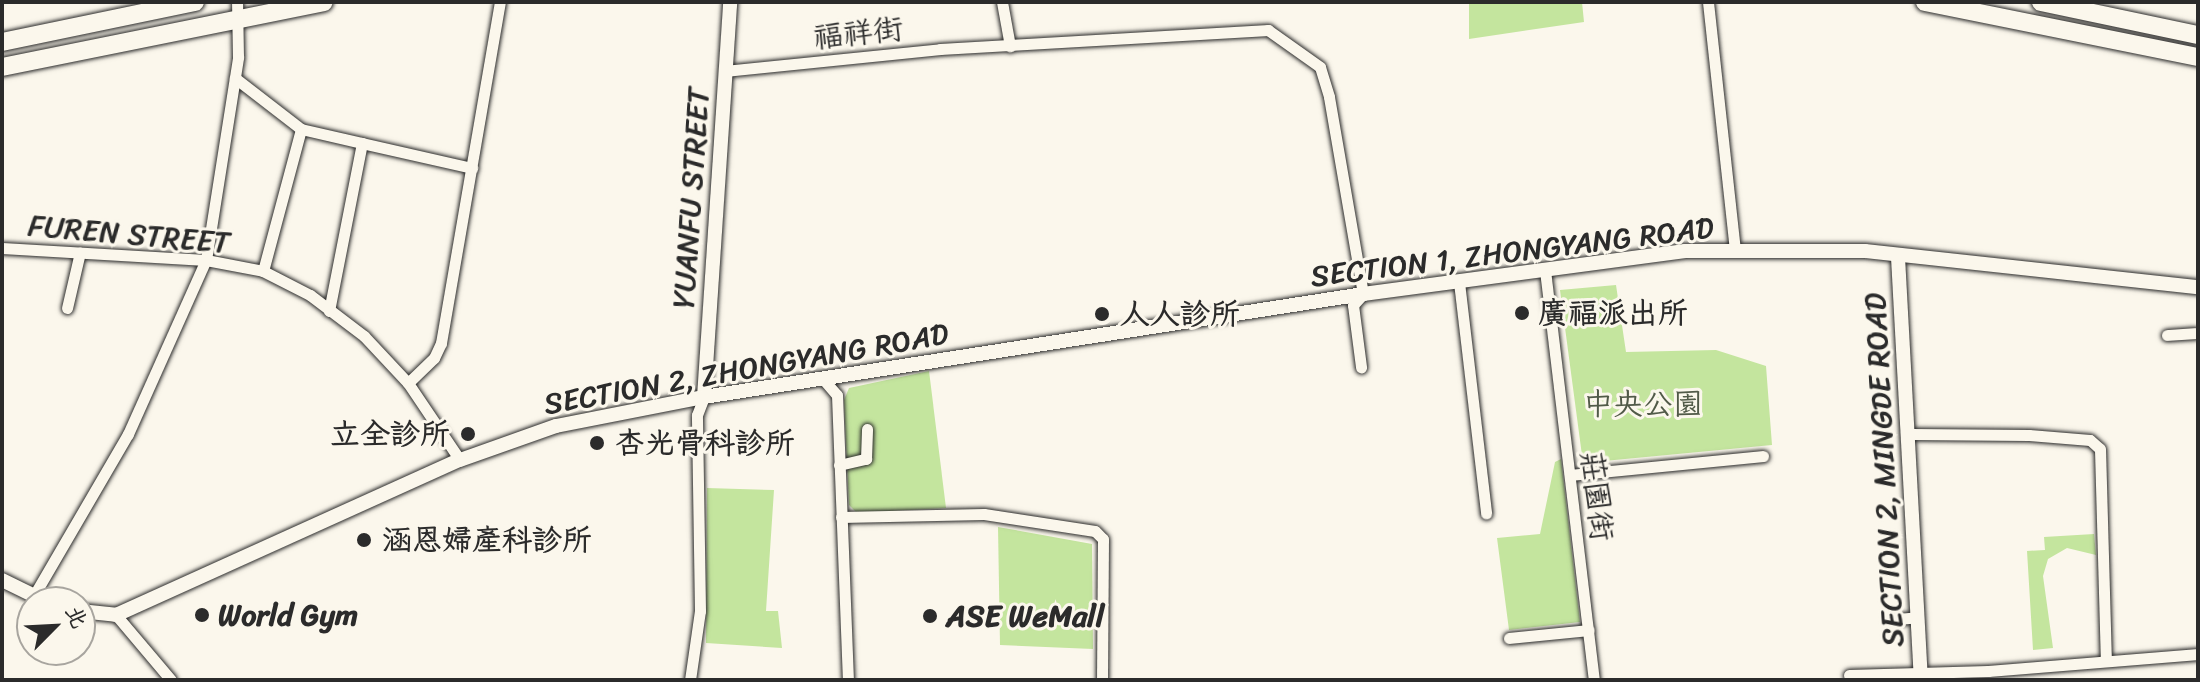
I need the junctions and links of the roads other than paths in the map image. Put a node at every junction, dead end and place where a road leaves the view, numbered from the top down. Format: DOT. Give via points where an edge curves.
graph roads {
  1 [pos="195,2"];
  2 [pos="323,2"];
  3 [pos="500,2"];
  4 [pos="730,2"];
  5 [pos="1002,2"];
  6 [pos="1708,2"];
  7 [pos="1925,2"];
  8 [pos="2041,2"];
  9 [pos="239,11"];
  10 [pos="2198,35"];
  11 [pos="2,42"];
  12 [pos="1010,46"];
  13 [pos="2198,57"];
  14 [pos="2,67"];
  15 [pos="725,71"];
  16 [pos="235,78"];
  17 [pos="301,129"];
  18 [pos="362,143"];
  19 [pos="472,168"];
  20 [pos="2,248"];
  21 [pos="1735,251"];
  22 [pos="80,252"];
  23 [pos="1898,257"];
  24 [pos="206,260"];
  25 [pos="1545,270"];
  26 [pos="263,271"];
  27 [pos="1459,282"];
  28 [pos="2198,287"];
  29 [pos="1363,294"];
  30 [pos="67,308"];
  31 [pos="329,311"];
  32 [pos="1216,318"];
  33 [pos="2195,333"];
  34 [pos="2167,335"];
  35 [pos="1361,367"];
  36 [pos="823,379"];
  37 [pos="408,383"];
  38 [pos="704,397"];
  39 [pos="867,429"];
  40 [pos="1911,434"];
  41 [pos="1763,456"];
  42 [pos="460,460"];
  43 [pos="839,465"];
  44 [pos="1570,475"];
  45 [pos="1486,513"];
  46 [pos="841,517"];
  47 [pos="47,586"];
  48 [pos="96,613"];
  49 [pos="116,615"];
  50 [pos="1918,617"];
  51 [pos="1897,619"];
  52 [pos="1589,630"];
  53 [pos="1509,638"];
  54 [pos="2198,654"];
  55 [pos="2106,659"];
  56 [pos="1849,675"];
  57 [pos="1921,676"];
  58 [pos="171,680"];
  59 [pos="690,680"];
  60 [pos="848,680"];
  61 [pos="1102,680"];
  62 [pos="1594,680"];
  1 -- 11 [label="main road"];
  2 -- 9 [label="main road"];
  3 -- 19 [label="street"];
  4 -- 15 [label="street, YUANFU STREET"];
  5 -- 12 [label="street"];
  6 -- 21 [label="street"];
  7 -- 13 [label="main road"];
  8 -- 10 [label="main road"];
  9 -- 14 [label="main road"];
  9 -- 16 [label="street"];
  12 -- 15 [label="street, 福祥街"];
  12 -- 29 [label="street, 福祥街" via="1268,30 1320,67"];
  15 -- 38 [label="street, YUANFU STREET"];
  16 -- 17 [label="street"];
  16 -- 24 [label="street"];
  17 -- 18 [label="street"];
  17 -- 26 [label="street"];
  18 -- 19 [label="street"];
  18 -- 31 [label="street"];
  19 -- 37 [label="street" via="441,343 434,358"];
  20 -- 22 [label="street, FUREN STREET"];
  21 -- 23 [label="street, SECTION 1, ZHONGYANG ROAD" via="1865,251"];
  21 -- 25 [label="street, SECTION 1, ZHONGYANG ROAD" via="1685,251"];
  22 -- 24 [label="street, FUREN STREET"];
  22 -- 30 [label="street"];
  23 -- 28 [label="street, SECTION 1, ZHONGYANG ROAD"];
  23 -- 40 [label="street, SECTION 2, MINGDE ROAD"];
  24 -- 26 [label="street, FUREN STREET"];
  24 -- 47 [label="street" via="128,434"];
  25 -- 27 [label="street, SECTION 1, ZHONGYANG ROAD"];
  25 -- 44 [label="street, 莊園街"];
  26 -- 31 [label="street, FUREN STREET"];
  27 -- 29 [label="street, SECTION 1, ZHONGYANG ROAD"];
  27 -- 45 [label="street"];
  29 -- 32 [label="street, SECTION 1, ZHONGYANG ROAD"];
  29 -- 35 [label="street" via="1353,305"];
  31 -- 37 [label="street, FUREN STREET" via="364,336"];
  32 -- 36 [label="street, SECTION 2, ZHONGYANG ROAD"];
  33 -- 34 [label="street"];
  36 -- 38 [label="street, SECTION 2, ZHONGYANG ROAD"];
  36 -- 43 [label="street" via="837,395"];
  37 -- 42 [label="street, FUREN STREET"];
  38 -- 42 [label="street, SECTION 2, ZHONGYANG ROAD" via="556,426"];
  38 -- 59 [label="street" via="697,415 700,611"];
  39 -- 43 [label="street" via="866,459"];
  40 -- 50 [label="street, SECTION 2, MINGDE ROAD"];
  40 -- 55 [label="street" via="2078,439 2090,440 2100,449"];
  41 -- 44 [label="street"];
  42 -- 49 [label="street, SECTION 2, ZHONGYANG ROAD"];
  43 -- 46 [label="street"];
  44 -- 52 [label="street, 莊園街"];
  46 -- 60 [label="street"];
  46 -- 61 [label="street" via="984,514 1095,531 1103,539"];
  48 -- 49 [label="street"];
  49 -- 58 [label="street"];
  50 -- 51 [label="street"];
  50 -- 57 [label="street, SECTION 2, MINGDE ROAD"];
  52 -- 53 [label="street"];
  52 -- 62 [label="street, 莊園街"];
  54 -- 55 [label="street"];
  55 -- 57 [label="street"];
  56 -- 57 [label="street"];
}
